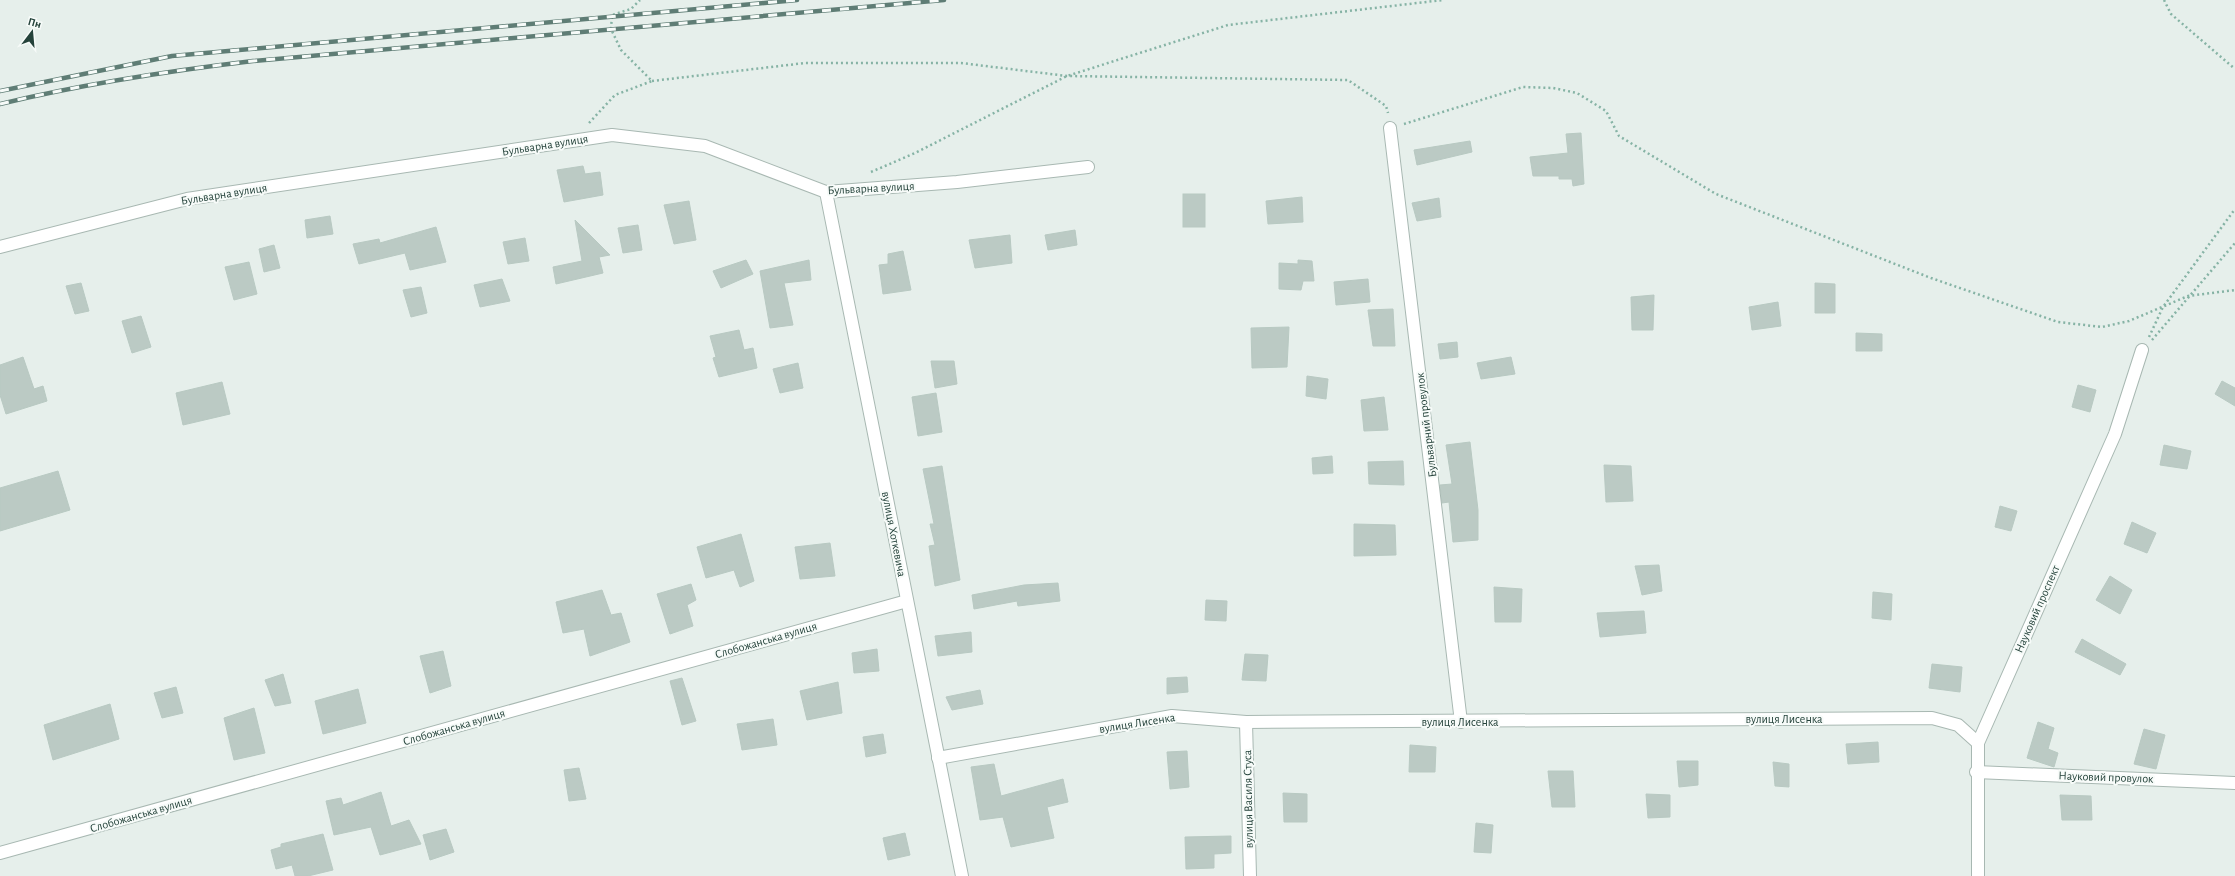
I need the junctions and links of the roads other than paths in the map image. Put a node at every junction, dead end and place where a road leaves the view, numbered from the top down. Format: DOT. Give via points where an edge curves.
graph roads {
  1 [pos="1390,128"];
  2 [pos="1088,167"];
  3 [pos="826,192"];
  4 [pos="0,247"];
  5 [pos="2142,350"];
  6 [pos="907,601"];
  7 [pos="1246,722"];
  8 [pos="1461,722"];
  9 [pos="1978,743"];
  10 [pos="938,758"];
  11 [pos="1976,772"];
  12 [pos="2235,782"];
  13 [pos="0,853"];
  14 [pos="962,876"];
  15 [pos="1250,876"];
  16 [pos="1978,876"];
  1 -- 8 [label="street, Бульварний провулок"];
  2 -- 3 [label="street, Бульварна вулиця" via="957,182"];
  3 -- 4 [label="street, Бульварна вулиця" via="705,146 612,135 187,199"];
  3 -- 6 [label="street, вулиця Хоткевича"];
  5 -- 9 [label="street, Науковий проспект" via="2115,434"];
  6 -- 10 [label="street, вулиця Хоткевича"];
  6 -- 13 [label="street, Слобожанська вулиця"];
  7 -- 8 [label="street, вулиця Лисенка"];
  7 -- 10 [label="street, вулиця Лисенка" via="1172,716"];
  7 -- 15 [label="street, вулиця Василя Стуса"];
  8 -- 9 [label="street, вулиця Лисенка" via="1932,718 1958,725"];
  9 -- 11 [label="street, Науковий проспект"];
  10 -- 14 [label="street, вулиця Хоткевича"];
  11 -- 12 [label="street, Науковий провулок"];
  11 -- 16 [label="street, Науковий проспект"];
}
